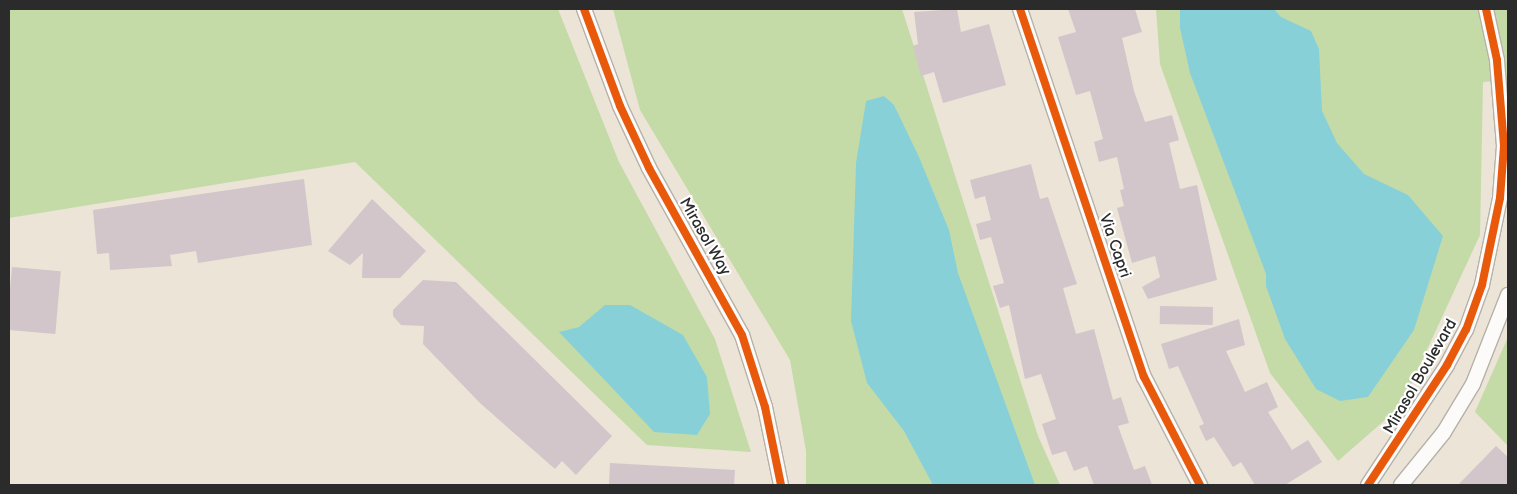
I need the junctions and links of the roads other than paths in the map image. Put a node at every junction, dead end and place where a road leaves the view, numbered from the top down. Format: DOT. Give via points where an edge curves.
graph roads {
  1 [pos="584,9"];
  2 [pos="1020,9"];
  3 [pos="1486,9"];
  4 [pos="1505,199"];
  5 [pos="1508,295"];
  6 [pos="781,485"];
  7 [pos="1200,485"];
  8 [pos="1368,485"];
  9 [pos="1401,485"];
  1 -- 6 [label="street, Mirasol Way" via="620,106 649,168 742,335 765,407"];
  2 -- 7 [label="street, Via Capri" via="1144,377"];
  3 -- 4 [label="street, Mirasol Boulevard" via="1502,103"];
  4 -- 8 [label="street, Mirasol Boulevard" via="1466,330 1418,415"];
  5 -- 9 [label="street" via="1472,384 1444,432"];
}
